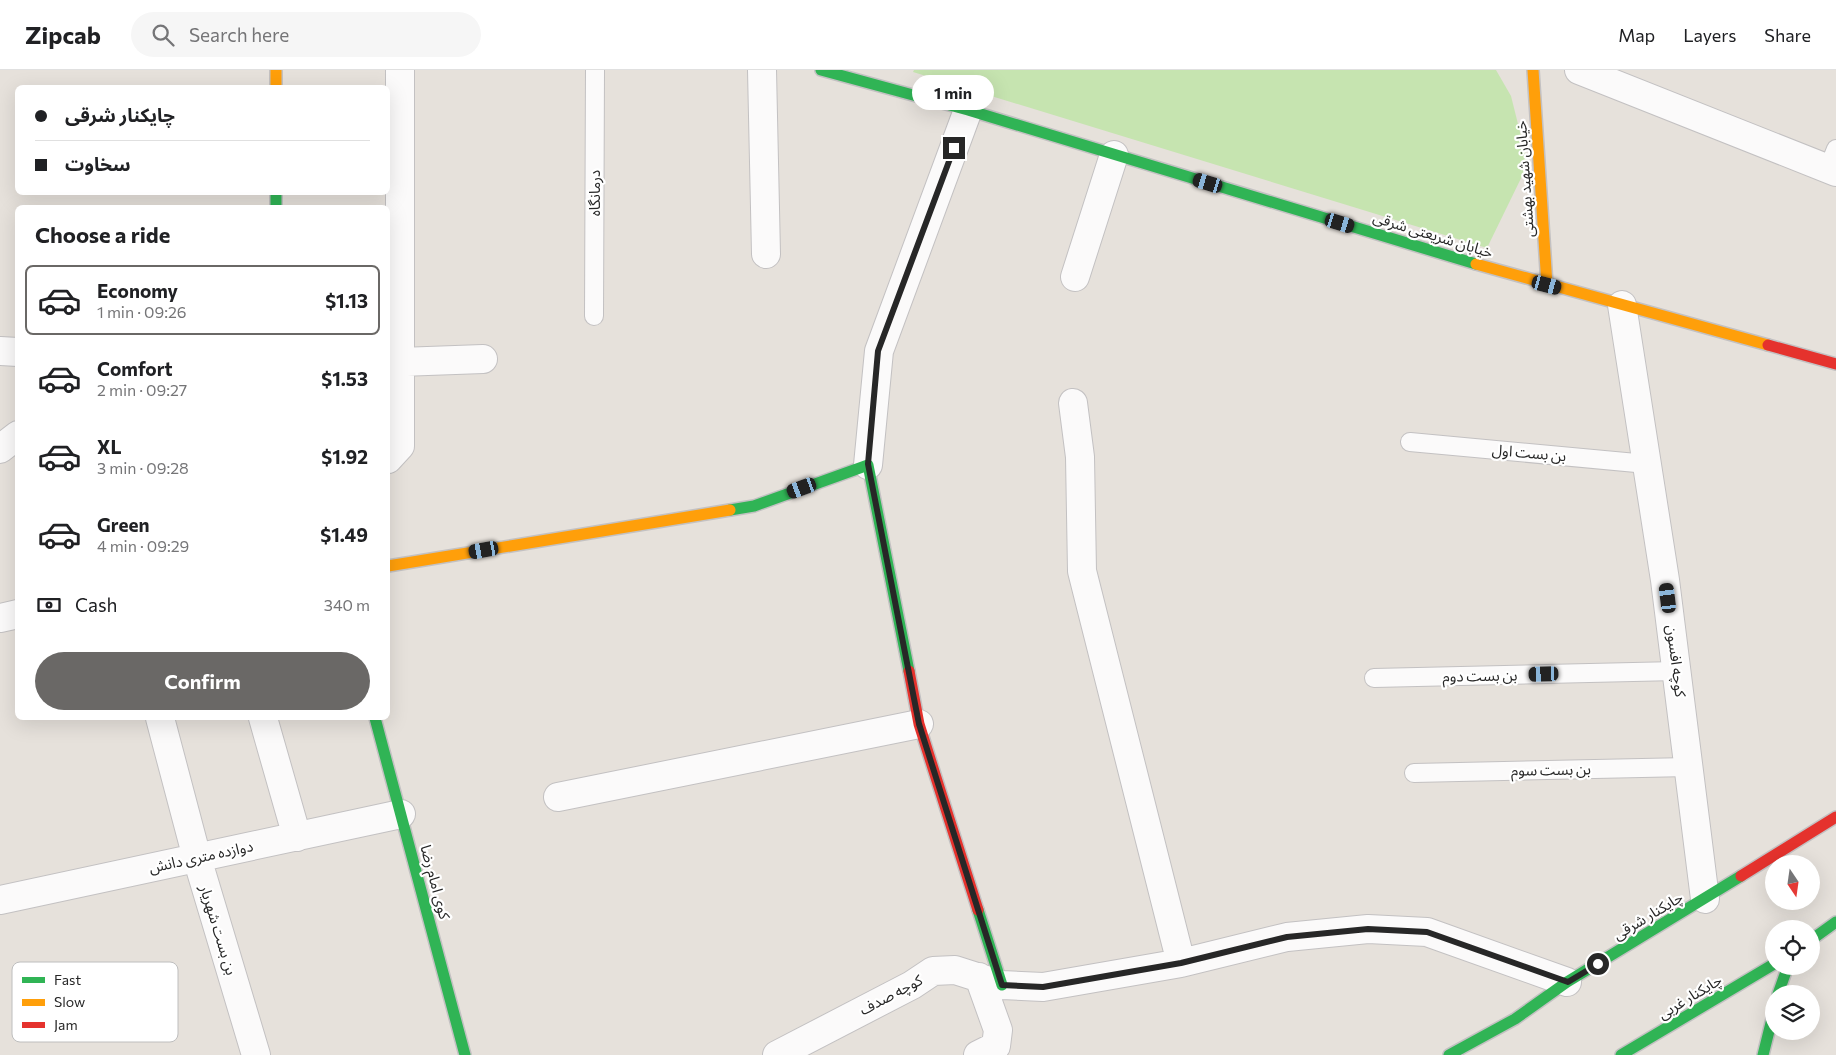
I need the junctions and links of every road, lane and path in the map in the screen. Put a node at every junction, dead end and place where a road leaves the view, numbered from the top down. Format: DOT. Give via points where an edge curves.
graph roads {
  1 [pos="276,70"];
  2 [pos="400,70"];
  3 [pos="595,70"];
  4 [pos="762,70"];
  5 [pos="1533,70"];
  6 [pos="1579,70"];
  7 [pos="839,72"];
  8 [pos="276,85"];
  9 [pos="968,110"];
  10 [pos="1114,155"];
  11 [pos="1833,163"];
  12 [pos="766,254"];
  13 [pos="1075,277"];
  14 [pos="1547,285"];
  15 [pos="1622,305"];
  16 [pos="594,316"];
  17 [pos="0,351"];
  18 [pos="15,352"];
  19 [pos="483,359"];
  20 [pos="400,362"];
  21 [pos="1836,364"];
  22 [pos="1073,403"];
  23 [pos="15,437"];
  24 [pos="1410,442"];
  25 [pos="0,449"];
  26 [pos="390,457"];
  27 [pos="868,464"];
  28 [pos="1647,464"];
  29 [pos="390,566"];
  30 [pos="15,615"];
  31 [pos="0,618"];
  32 [pos="1677,671"];
  33 [pos="1374,678"];
  34 [pos="161,720"];
  35 [pos="264,720"];
  36 [pos="376,720"];
  37 [pos="919,724"];
  38 [pos="1689,767"];
  39 [pos="1414,773"];
  40 [pos="558,798"];
  41 [pos="401,814"];
  42 [pos="1836,817"];
  43 [pos="297,837"];
  44 [pos="197,858"];
  45 [pos="1705,899"];
  46 [pos="0,900"];
  47 [pos="1836,922"];
  48 [pos="1820,934"];
  49 [pos="1181,963"];
  50 [pos="1765,969"];
  51 [pos="991,981"];
  52 [pos="1568,982"];
  53 [pos="1767,1040"];
  54 [pos="793,1051"];
  55 [pos="256,1055"];
  56 [pos="465,1055"];
  57 [pos="978,1055"];
  58 [pos="1449,1055"];
  59 [pos="1621,1055"];
  60 [pos="1763,1055"];
  1 -- 8 [label="street"];
  2 -- 20 [label="street"];
  3 -- 16 [label="lane, درمانگاه"];
  4 -- 12 [label="street"];
  5 -- 14 [label="street, خیابان شهید بهشتی"];
  6 -- 11 [label="street"];
  7 -- 9 [label="street, خیابان شریعتی شرقی"];
  9 -- 10 [label="street, خیابان شریعتی شرقی"];
  9 -- 27 [label="street" via="878,351"];
  10 -- 13 [label="street"];
  10 -- 14 [label="street, خیابان شریعتی شرقی"];
  14 -- 15 [label="street, خیابان شریعتی شرقی"];
  15 -- 21 [label="street, خیابان شریعتی شرقی"];
  15 -- 28 [label="street, كوچه افسون"];
  17 -- 18 [label="street"];
  19 -- 20 [label="street"];
  20 -- 26 [label="street" via="400,446"];
  22 -- 49 [label="street" via="1080,457 1082,572"];
  23 -- 25 [label="street"];
  24 -- 28 [label="lane, بن بست اول"];
  27 -- 29 [label="street" via="754,506"];
  27 -- 37 [label="street"];
  28 -- 32 [label="street, كوچه افسون"];
  30 -- 31 [label="street"];
  32 -- 33 [label="lane, بن بست دوم"];
  32 -- 38 [label="street, كوچه افسون"];
  34 -- 44 [label="street, بن بست شهریار"];
  35 -- 43 [label="street"];
  36 -- 41 [label="street, کوی امام رضا"];
  37 -- 40 [label="street"];
  37 -- 51 [label="street"];
  38 -- 39 [label="lane, بن بست سوم"];
  38 -- 45 [label="street, كوچه افسون"];
  41 -- 43 [label="street, دوازده متری دانش"];
  41 -- 56 [label="street, کوی امام رضا"];
  42 -- 45 [label="street, چایکنار شرقی"];
  43 -- 44 [label="street, دوازده متری دانش"];
  44 -- 46 [label="street, دوازده متری دانش"];
  44 -- 55 [label="street, بن بست شهریار"];
  45 -- 52 [label="street, چایکنار شرقی"];
  47 -- 48 [label="street"];
  49 -- 51 [label="street, کوچه صدف" via="1043,987"];
  49 -- 52 [label="street, کوچه صدف" via="1287,937 1368,929 1417,931"];
  50 -- 59 [label="street, چایکنار غربی"];
  51 -- 54 [label="street, کوچه صدف" via="955,970 933,972"];
  51 -- 57 [label="street" via="998,1030 996,1046"];
  52 -- 58 [label="street, چایکنار شرقی" via="1515,1019"];
  53 -- 60 [label="street"];
}
